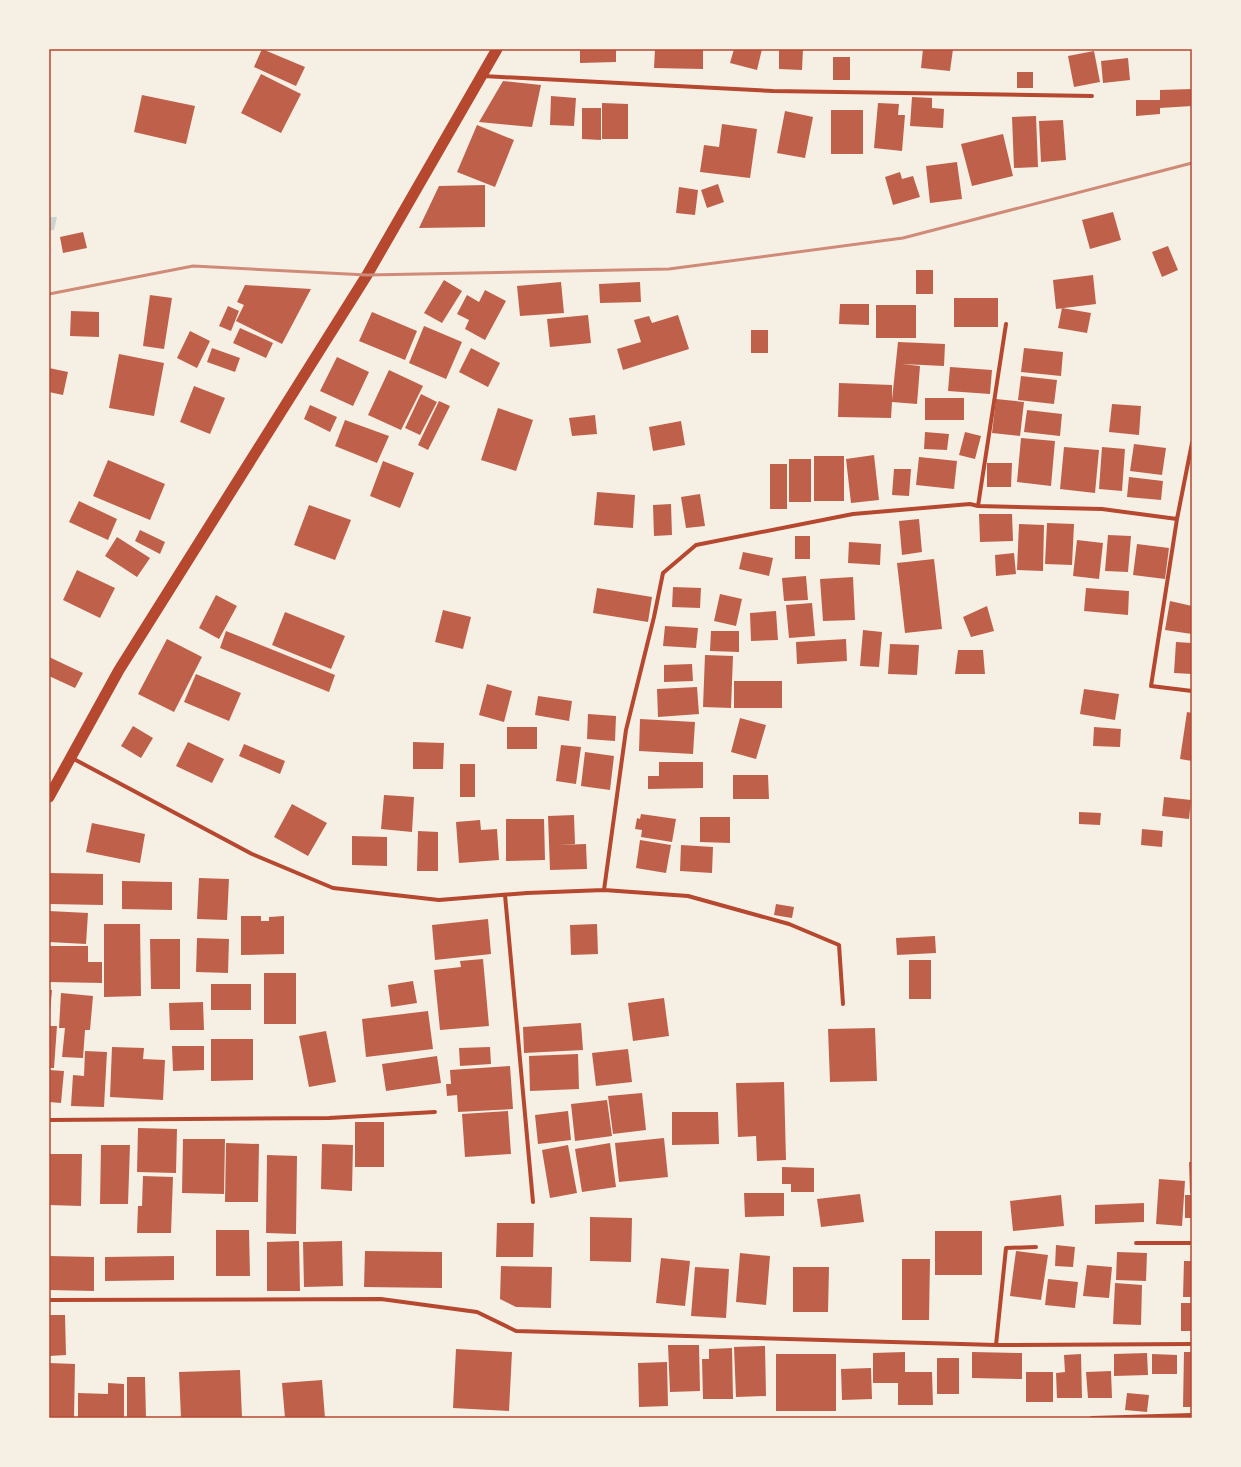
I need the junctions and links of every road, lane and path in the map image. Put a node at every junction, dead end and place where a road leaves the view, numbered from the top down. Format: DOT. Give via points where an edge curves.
graph roads {
  1 [pos="497,49"];
  2 [pos="482,76"];
  3 [pos="1092,96"];
  4 [pos="1006,324"];
  5 [pos="1192,443"];
  6 [pos="978,506"];
  7 [pos="1177,519"];
  8 [pos="1192,691"];
  9 [pos="70,756"];
  10 [pos="49,797"];
  11 [pos="604,890"];
  12 [pos="505,895"];
  13 [pos="843,1004"];
  14 [pos="435,1112"];
  15 [pos="49,1120"];
  16 [pos="533,1202"];
  17 [pos="1136,1243"];
  18 [pos="1192,1243"];
  19 [pos="1036,1247"];
  20 [pos="49,1300"];
  21 [pos="1192,1344"];
  22 [pos="996,1345"];
  23 [pos="1192,1415"];
  24 [pos="1092,1418"];
  1 -- 2 [label="highway"];
  2 -- 3 [label="street" via="773,91"];
  2 -- 9 [label="highway" via="367,274 119,670"];
  4 -- 6 [label="street"];
  5 -- 7 [label="street"];
  6 -- 7 [label="street" via="1102,509"];
  6 -- 11 [label="street" via="970,504 853,514 696,545 663,573 626,730"];
  7 -- 8 [label="street" via="1151,686"];
  9 -- 10 [label="highway"];
  9 -- 12 [label="street" via="252,854 334,888 439,900"];
  11 -- 12 [label="street"];
  11 -- 13 [label="street" via="688,896 790,924 839,945"];
  12 -- 16 [label="street"];
  14 -- 15 [label="street" via="328,1118"];
  17 -- 18 [label="street"];
  19 -- 22 [label="street" via="1006,1248"];
  20 -- 22 [label="street" via="381,1299 477,1312 516,1331"];
  21 -- 22 [label="street"];
  23 -- 24 [label="street"];
}
